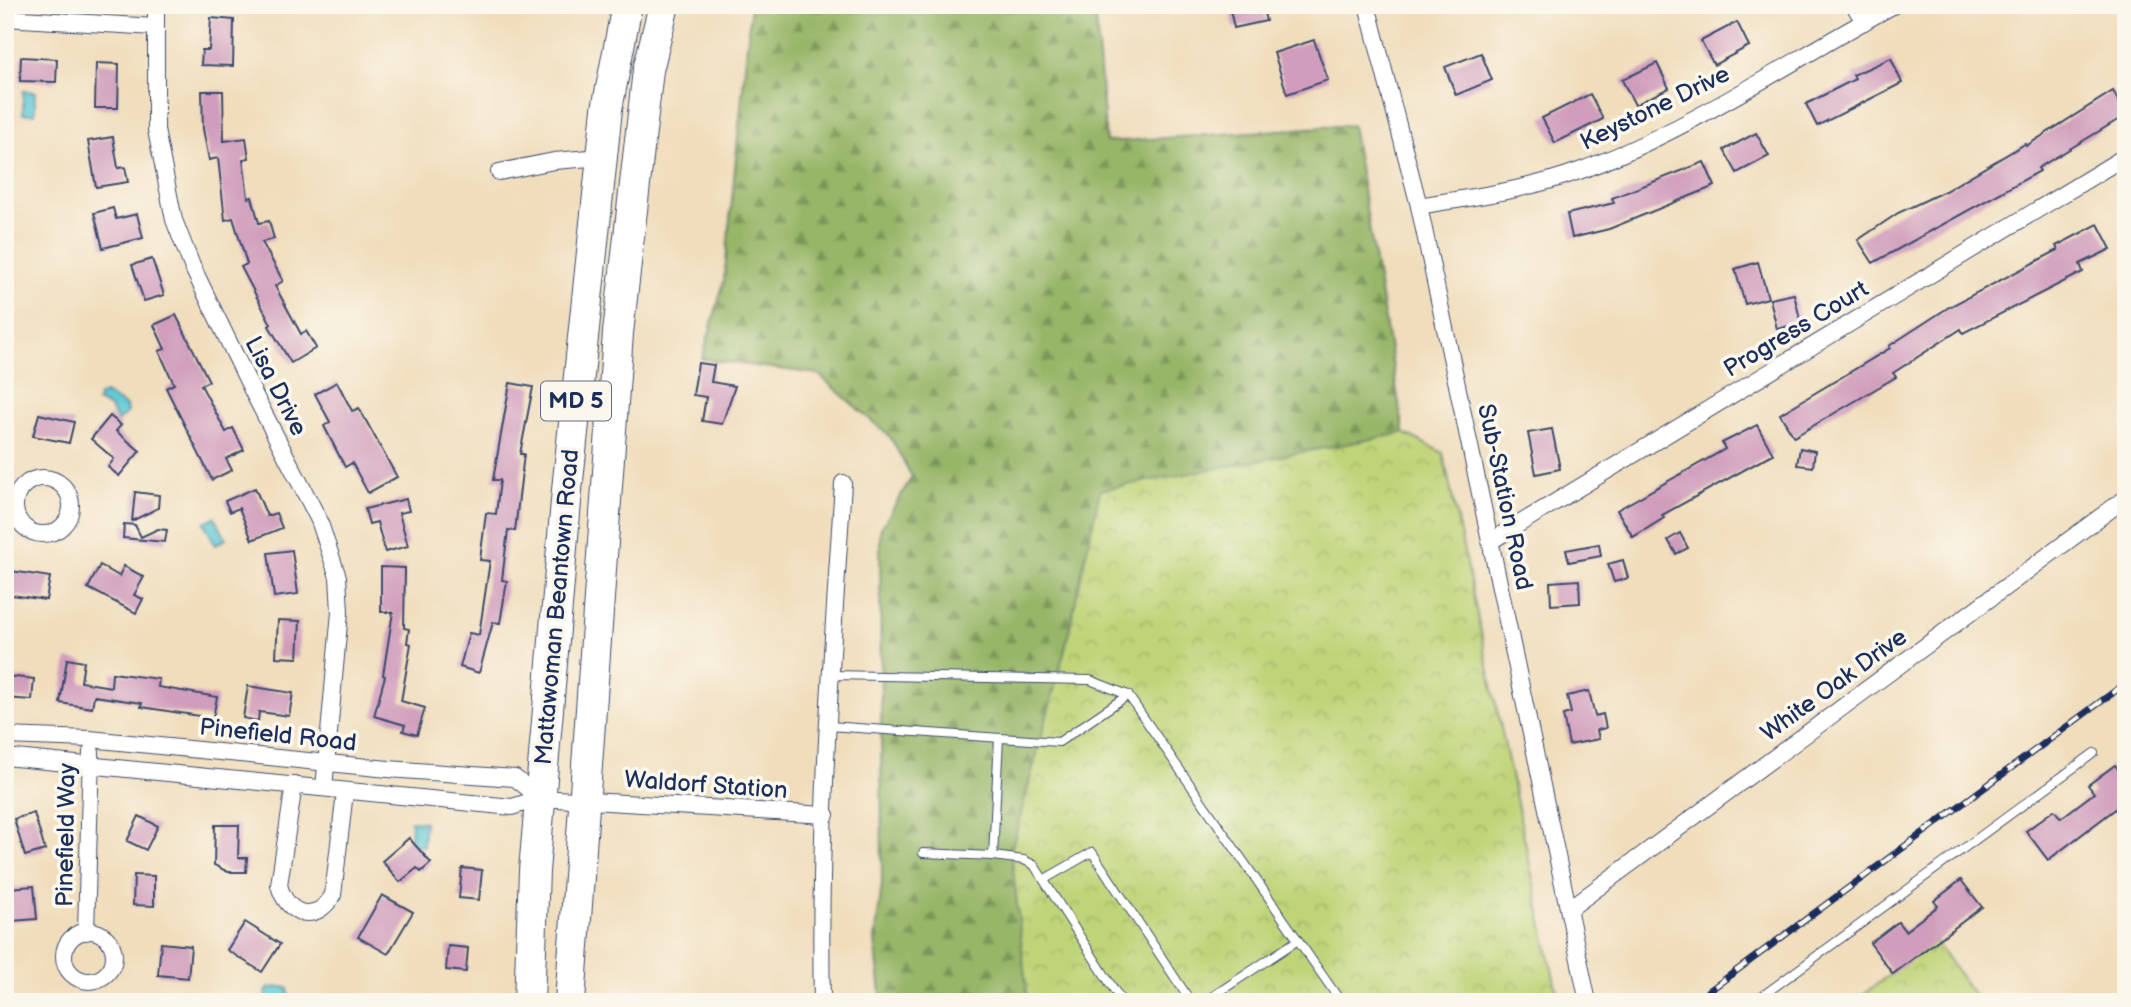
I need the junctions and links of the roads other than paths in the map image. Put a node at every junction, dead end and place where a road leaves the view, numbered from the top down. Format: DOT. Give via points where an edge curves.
graph roads {
  1 [pos="156,5"];
  2 [pos="627,5"];
  3 [pos="649,5"];
  4 [pos="664,5"];
  5 [pos="1367,5"];
  6 [pos="1854,5"];
  7 [pos="1894,5"];
  8 [pos="5,18"];
  9 [pos="1864,22"];
  10 [pos="155,27"];
  11 [pos="2126,156"];
  12 [pos="602,158"];
  13 [pos="499,172"];
  14 [pos="632,194"];
  15 [pos="1419,206"];
  16 [pos="843,483"];
  17 [pos="2126,498"];
  18 [pos="1491,541"];
  19 [pos="831,675"];
  20 [pos="1128,695"];
  21 [pos="829,726"];
  22 [pos="5,736"];
  23 [pos="999,738"];
  24 [pos="90,739"];
  25 [pos="2094,753"];
  26 [pos="5,757"];
  27 [pos="91,763"];
  28 [pos="326,763"];
  29 [pos="294,785"];
  30 [pos="324,788"];
  31 [pos="345,792"];
  32 [pos="540,798"];
  33 [pos="583,800"];
  34 [pos="825,815"];
  35 [pos="923,853"];
  36 [pos="993,856"];
  37 [pos="1045,879"];
  38 [pos="1569,909"];
  39 [pos="86,932"];
  40 [pos="1298,940"];
  41 [pos="529,1002"];
  42 [pos="570,1002"];
  43 [pos="822,1002"];
  44 [pos="1122,1002"];
  45 [pos="1191,1002"];
  46 [pos="1203,1002"];
  47 [pos="1341,1002"];
  48 [pos="1588,1002"];
  49 [pos="1754,1002"];
  1 -- 10 [label="street, Lisa Drive"];
  2 -- 12 [label="highway, Mattawoman Beantown Road / MD 5"];
  3 -- 14 [label="highway" via="622,169"];
  4 -- 14 [label="highway, Mattawoman Beantown Road / MD 5" via="648,70"];
  5 -- 15 [label="street, Sub-Station Road"];
  6 -- 9 [label="street"];
  7 -- 9 [label="street, Keystone Drive"];
  8 -- 10 [label="street"];
  9 -- 15 [label="street, Keystone Drive" via="1641,146 1577,172 1520,188"];
  10 -- 28 [label="street, Lisa Drive" via="156,130 174,220 254,394 319,520 338,577 340,612"];
  11 -- 18 [label="street, Progress Court"];
  12 -- 13 [label="street"];
  12 -- 32 [label="highway, Mattawoman Beantown Road / MD 5"];
  14 -- 33 [label="highway, Mattawoman Beantown Road / MD 5"];
  15 -- 18 [label="street, Sub-Station Road"];
  16 -- 19 [label="street"];
  17 -- 38 [label="street, White Oak Drive"];
  18 -- 38 [label="street, Sub-Station Road"];
  19 -- 20 [label="lane" via="1090,680"];
  19 -- 21 [label="street"];
  20 -- 23 [label="lane" via="1059,742"];
  20 -- 40 [label="lane"];
  21 -- 23 [label="lane"];
  21 -- 34 [label="street"];
  22 -- 24 [label="street, Pinefield Road"];
  23 -- 36 [label="lane"];
  24 -- 27 [label="street, Pinefield Way"];
  24 -- 28 [label="street, Pinefield Road"];
  25 -- 49 [label="lane"];
  26 -- 27 [label="street, Pinefield Road"];
  27 -- 29 [label="street, Pinefield Road"];
  27 -- 39 [label="street, Pinefield Way"];
  28 -- 30 [label="street, Lisa Drive"];
  28 -- 32 [label="street, Pinefield Road" via="515,778"];
  29 -- 30 [label="street, Pinefield Road"];
  29 -- 31 [label="street" via="279,885 283,899 305,913 326,907 333,895"];
  30 -- 31 [label="street, Pinefield Road"];
  31 -- 32 [label="street, Pinefield Road" via="512,807"];
  32 -- 33 [label="street, Pinefield Road"];
  32 -- 41 [label="highway, Mattawoman Beantown Road / MD 5"];
  33 -- 34 [label="street, Waldorf Station"];
  33 -- 42 [label="highway, Mattawoman Beantown Road / MD 5"];
  34 -- 43 [label="street"];
  35 -- 36 [label="lane"];
  36 -- 37 [label="lane" via="1024,860"];
  37 -- 44 [label="lane"];
  37 -- 45 [label="lane" via="1092,852"];
  38 -- 48 [label="street, Sub-Station Road"];
  40 -- 46 [label="lane"];
  40 -- 47 [label="lane"];
}
